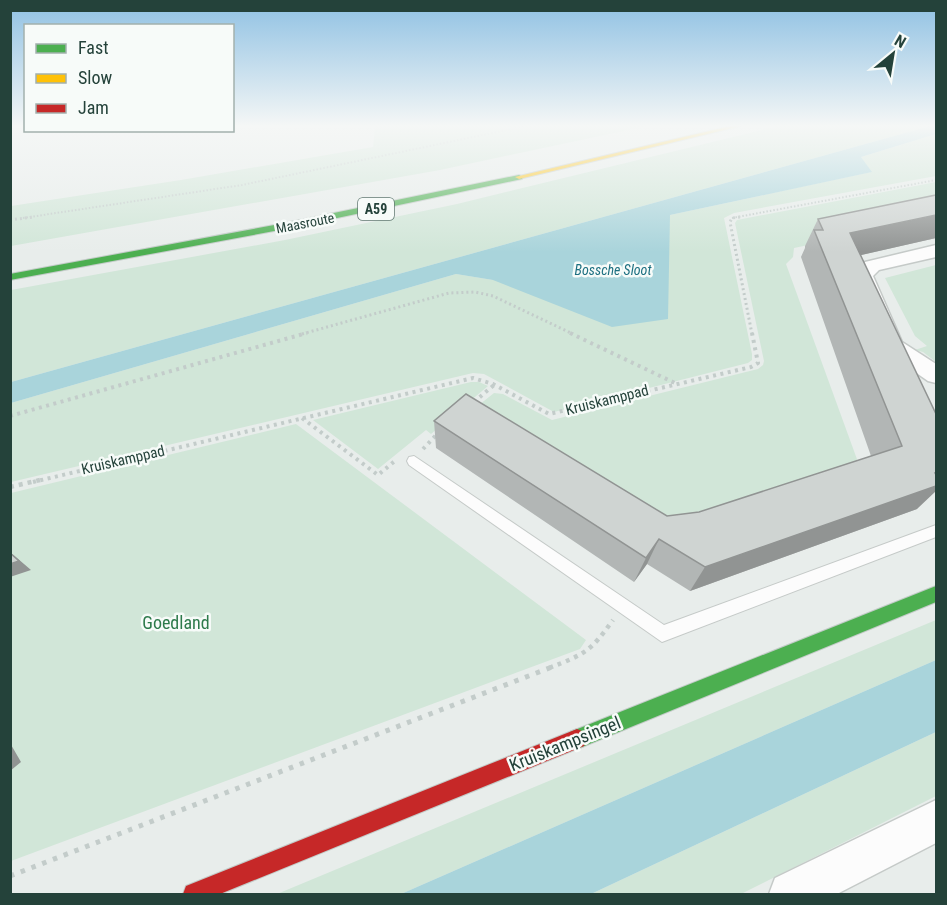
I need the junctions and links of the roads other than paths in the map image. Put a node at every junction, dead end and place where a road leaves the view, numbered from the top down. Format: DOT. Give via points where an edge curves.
graph roads {
  1 [pos="561,168"];
  2 [pos="936,251"];
  3 [pos="10,277"];
  4 [pos="893,346"];
  5 [pos="903,367"];
  6 [pos="936,375"];
  7 [pos="414,461"];
  8 [pos="936,531"];
  9 [pos="936,594"];
  10 [pos="936,821"];
  11 [pos="194,894"];
  12 [pos="790,894"];
  1 -- 3 [label="main road, Maasroute / A59" via="390,206"];
  2 -- 4 [label="street" via="865,270 863,276"];
  4 -- 5 [label="lane"];
  4 -- 6 [label="street"];
  7 -- 8 [label="lane" via="662,634"];
  9 -- 11 [label="main road, Kruiskampsingel"];
  10 -- 12 [label="street"];
}
